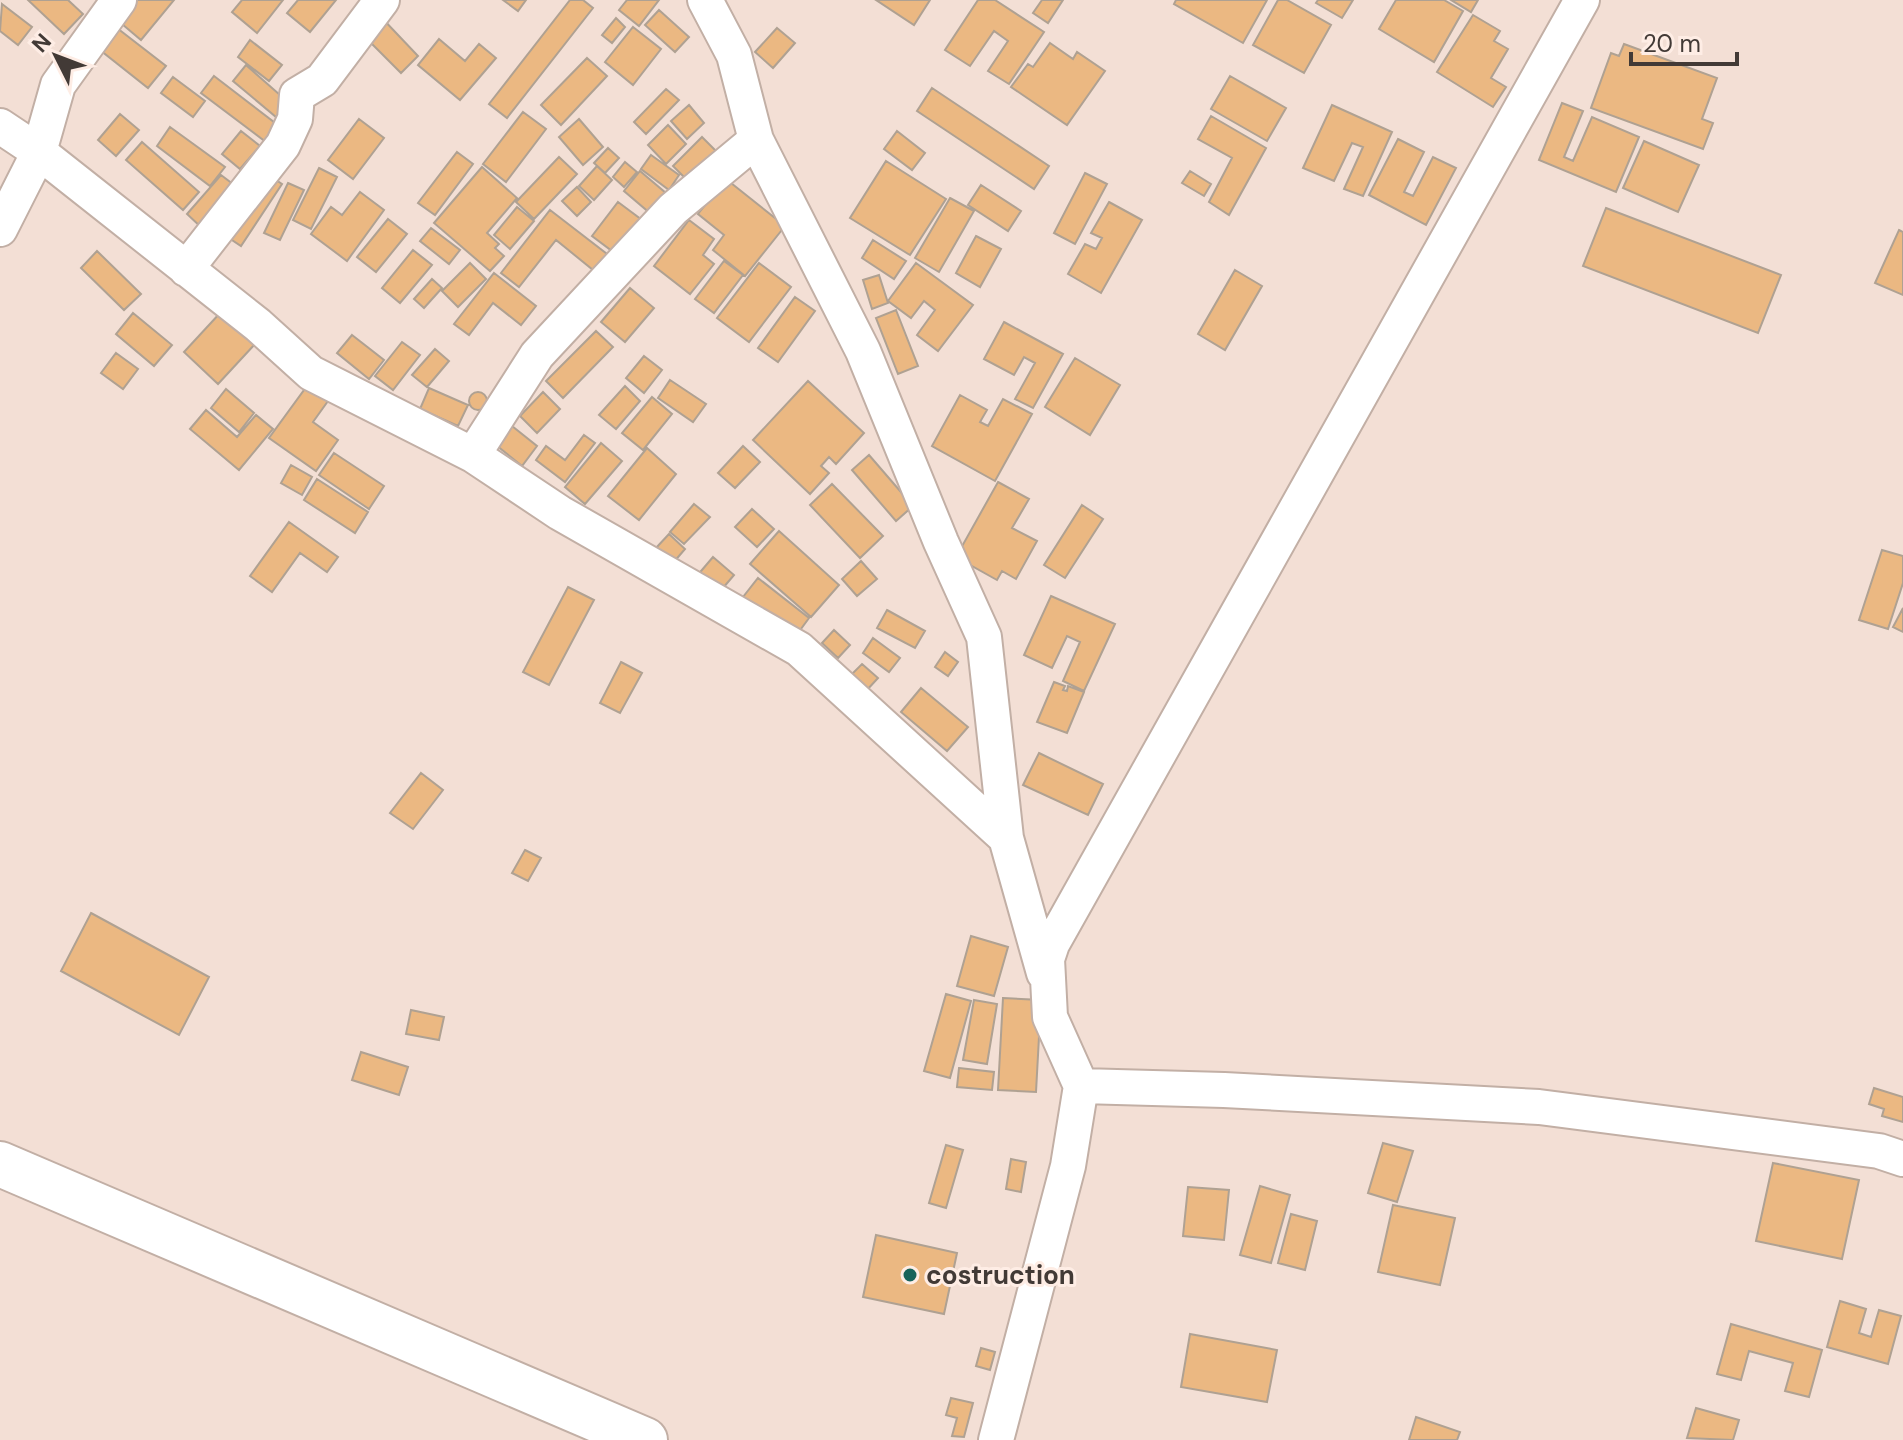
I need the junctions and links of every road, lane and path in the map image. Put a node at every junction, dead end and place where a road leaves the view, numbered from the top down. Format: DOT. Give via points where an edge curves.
graph roads {
  1 [pos="119,0"];
  2 [pos="382,0"];
  3 [pos="705,0"];
  4 [pos="1582,0"];
  5 [pos="0,126"];
  6 [pos="756,140"];
  7 [pos="39,152"];
  8 [pos="0,229"];
  9 [pos="186,269"];
  10 [pos="473,455"];
  11 [pos="1006,838"];
  12 [pos="1048,988"];
  13 [pos="1081,1086"];
  14 [pos="1903,1159"];
  15 [pos="0,1164"];
  16 [pos="645,1440"];
  17 [pos="996,1440"];
  1 -- 7 [label="street" via="58,85"];
  2 -- 9 [label="street" via="322,80 297,95 295,119 283,145"];
  3 -- 6 [label="street" via="734,55"];
  4 -- 12 [label="street" via="1052,944"];
  5 -- 7 [label="street"];
  6 -- 10 [label="street" via="673,209 537,355"];
  6 -- 11 [label="street" via="863,351 984,637"];
  7 -- 8 [label="street"];
  7 -- 9 [label="street"];
  9 -- 10 [label="street" via="311,373"];
  10 -- 11 [label="street" via="560,513 799,649"];
  11 -- 12 [label="street"];
  12 -- 13 [label="street" via="1050,1017"];
  13 -- 14 [label="street" via="1539,1107 1879,1151"];
  13 -- 17 [label="street" via="1068,1166"];
  15 -- 16 [label="main road"];
}
